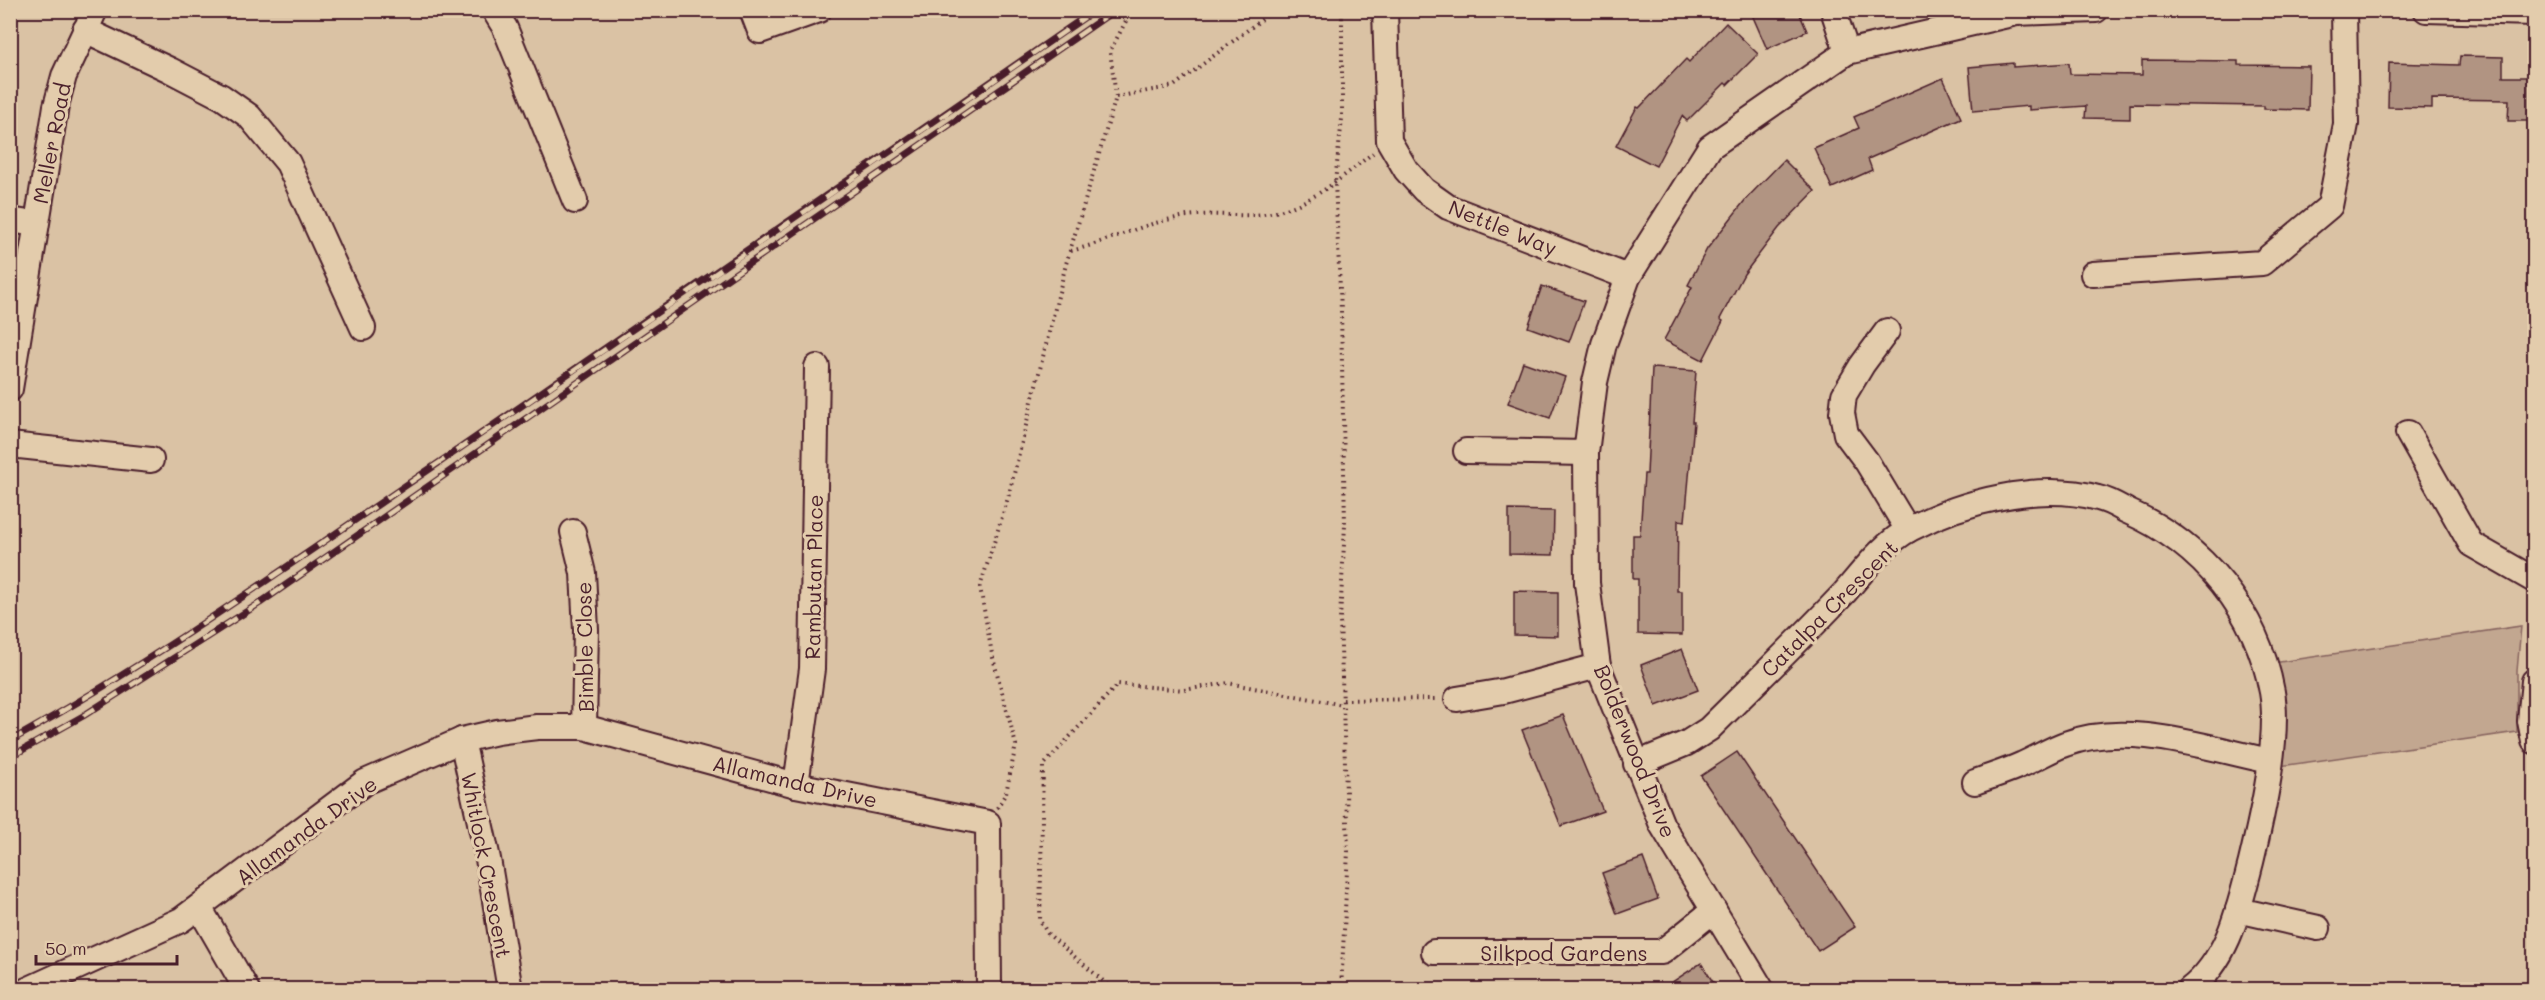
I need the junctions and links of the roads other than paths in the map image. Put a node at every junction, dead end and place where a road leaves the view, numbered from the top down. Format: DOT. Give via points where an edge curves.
graph roads {
  1 [pos="494,10"];
  2 [pos="752,10"];
  3 [pos="819,10"];
  4 [pos="1385,10"];
  5 [pos="1833,10"];
  6 [pos="2096,10"];
  7 [pos="2344,10"];
  8 [pos="2426,10"];
  9 [pos="2071,11"];
  10 [pos="2469,11"];
  11 [pos="2535,13"];
  12 [pos="90,20"];
  13 [pos="1847,52"];
  14 [pos="575,201"];
  15 [pos="10,220"];
  16 [pos="35,224"];
  17 [pos="2093,274"];
  18 [pos="1628,277"];
  19 [pos="363,328"];
  20 [pos="1887,331"];
  21 [pos="817,367"];
  22 [pos="10,389"];
  23 [pos="2408,433"];
  24 [pos="10,445"];
  25 [pos="1466,451"];
  26 [pos="1586,453"];
  27 [pos="151,460"];
  28 [pos="1908,530"];
  29 [pos="573,532"];
  30 [pos="2535,580"];
  31 [pos="1598,666"];
  32 [pos="2535,681"];
  33 [pos="1457,699"];
  34 [pos="584,727"];
  35 [pos="462,740"];
  36 [pos="2535,741"];
  37 [pos="2270,761"];
  38 [pos="1636,764"];
  39 [pos="1976,782"];
  40 [pos="796,785"];
  41 [pos="199,907"];
  42 [pos="1714,910"];
  43 [pos="2238,910"];
  44 [pos="2318,928"];
  45 [pos="1434,952"];
  46 [pos="27,990"];
  47 [pos="247,990"];
  48 [pos="510,990"];
  49 [pos="989,990"];
  50 [pos="1762,990"];
  51 [pos="2189,990"];
  1 -- 14 [label="street" via="505,28"];
  2 -- 3 [label="street" via="760,31"];
  4 -- 18 [label="street, Nettle Way" via="1389,141 1406,170 1448,207"];
  5 -- 13 [label="street"];
  6 -- 9 [label="street, Bolderwood Drive"];
  7 -- 17 [label="street" via="2346,124 2330,206 2262,263"];
  8 -- 10 [label="street"];
  9 -- 13 [label="street, Bolderwood Drive" via="2016,13"];
  10 -- 11 [label="street"];
  12 -- 16 [label="street, Meller Road" via="64,76"];
  12 -- 19 [label="street" via="249,116 288,163"];
  13 -- 18 [label="street, Bolderwood Drive" via="1710,147"];
  15 -- 16 [label="street"];
  16 -- 22 [label="street, Meller Road"];
  18 -- 26 [label="street, Bolderwood Drive" via="1604,344"];
  20 -- 28 [label="street" via="1844,395 1842,413 1846,434"];
  21 -- 40 [label="street, Rambutan Place" via="812,669"];
  23 -- 30 [label="street" via="2471,544"];
  24 -- 27 [label="street"];
  25 -- 26 [label="street"];
  26 -- 31 [label="street, Bolderwood Drive" via="1587,583"];
  28 -- 37 [label="street, Catalpa Crescent" via="1956,508 2004,496 2054,492 2098,498 2143,517 2172,535 2205,562 2249,622 2272,693 2274,731"];
  28 -- 38 [label="street, Catalpa Crescent" via="1867,565 1709,729 1687,743"];
  29 -- 34 [label="street, Bimble Close" via="585,596"];
  31 -- 33 [label="street" via="1504,692"];
  31 -- 38 [label="street, Bolderwood Drive"];
  32 -- 36 [label="street" via="2530,721"];
  34 -- 35 [label="street, Allamanda Drive" via="527,728"];
  34 -- 40 [label="street, Allamanda Drive"];
  35 -- 41 [label="street, Allamanda Drive" via="366,782"];
  35 -- 48 [label="street, Whitlock Crescent" via="488,859"];
  37 -- 39 [label="street" via="2152,736 2124,734 2066,743"];
  37 -- 43 [label="street, Catalpa Crescent" via="2257,836"];
  38 -- 42 [label="street, Bolderwood Drive" via="1662,825"];
  40 -- 49 [label="street, Allamanda Drive" via="988,823"];
  41 -- 46 [label="street, Allamanda Drive" via="181,920"];
  41 -- 47 [label="street"];
  42 -- 45 [label="street, Silkpod Gardens" via="1662,952"];
  42 -- 50 [label="street, Bolderwood Drive"];
  43 -- 44 [label="street"];
  43 -- 51 [label="street, Catalpa Crescent" via="2231,934 2215,961"];
}
